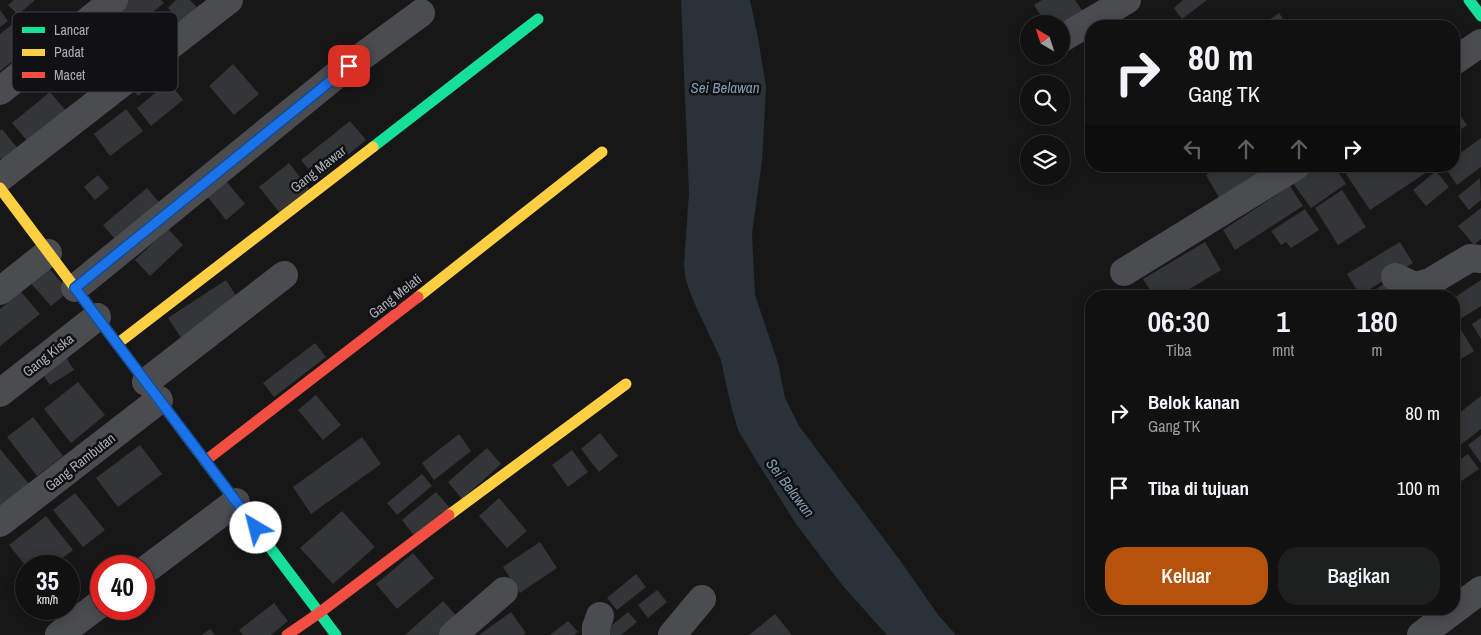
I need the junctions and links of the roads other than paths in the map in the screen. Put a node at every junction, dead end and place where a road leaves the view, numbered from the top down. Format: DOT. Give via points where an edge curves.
graph roads {
  1 [pos="114,0"];
  2 [pos="229,0"];
  3 [pos="1127,0"];
  4 [pos="1469,0"];
  5 [pos="99,12"];
  6 [pos="422,13"];
  7 [pos="1481,16"];
  8 [pos="538,19"];
  9 [pos="1093,20"];
  10 [pos="1085,25"];
  11 [pos="1070,34"];
  12 [pos="178,40"];
  13 [pos="1481,43"];
  14 [pos="1460,57"];
  15 [pos="12,81"];
  16 [pos="0,91"];
  17 [pos="111,92"];
  18 [pos="602,152"];
  19 [pos="1286,172"];
  20 [pos="0,178"];
  21 [pos="0,188"];
  22 [pos="48,253"];
  23 [pos="1481,259"];
  24 [pos="1124,272"];
  25 [pos="284,274"];
  26 [pos="1395,277"];
  27 [pos="75,288"];
  28 [pos="0,291"];
  29 [pos="97,317"];
  30 [pos="117,344"];
  31 [pos="626,384"];
  32 [pos="153,391"];
  33 [pos="0,393"];
  34 [pos="205,461"];
  35 [pos="236,502"];
  36 [pos="0,523"];
  37 [pos="155,563"];
  38 [pos="1481,590"];
  39 [pos="504,591"];
  40 [pos="702,599"];
  41 [pos="1460,606"];
  42 [pos="90,612"];
  43 [pos="320,614"];
  44 [pos="1448,615"];
  45 [pos="60,635"];
  46 [pos="287,635"];
  47 [pos="336,635"];
  48 [pos="453,635"];
  49 [pos="672,635"];
  50 [pos="1421,635"];
  1 -- 5 [label="street"];
  2 -- 12 [label="street"];
  3 -- 9 [label="street"];
  4 -- 7 [label="street"];
  6 -- 27 [label="street" via="334,77"];
  8 -- 30 [label="street, Gang Mawar"];
  10 -- 11 [label="street"];
  13 -- 14 [label="street"];
  15 -- 16 [label="street"];
  17 -- 20 [label="street"];
  18 -- 34 [label="street, Gang Melati"];
  19 -- 24 [label="street"];
  21 -- 22 [label="street"];
  22 -- 27 [label="street"];
  22 -- 28 [label="street"];
  23 -- 26 [label="street" via="1470,258 1430,282 1415,286"];
  25 -- 32 [label="street, Gang Rambutan"];
  27 -- 29 [label="street"];
  29 -- 30 [label="street"];
  29 -- 33 [label="street, Gang Kiska"];
  30 -- 32 [label="street"];
  31 -- 43 [label="street"];
  32 -- 34 [label="street"];
  32 -- 36 [label="street, Gang Rambutan"];
  34 -- 35 [label="street"];
  35 -- 37 [label="street"];
  35 -- 43 [label="street"];
  38 -- 41 [label="street"];
  39 -- 48 [label="street"];
  40 -- 49 [label="street"];
  42 -- 45 [label="street"];
  43 -- 46 [label="street"];
  43 -- 47 [label="street"];
  44 -- 50 [label="street"];
}
